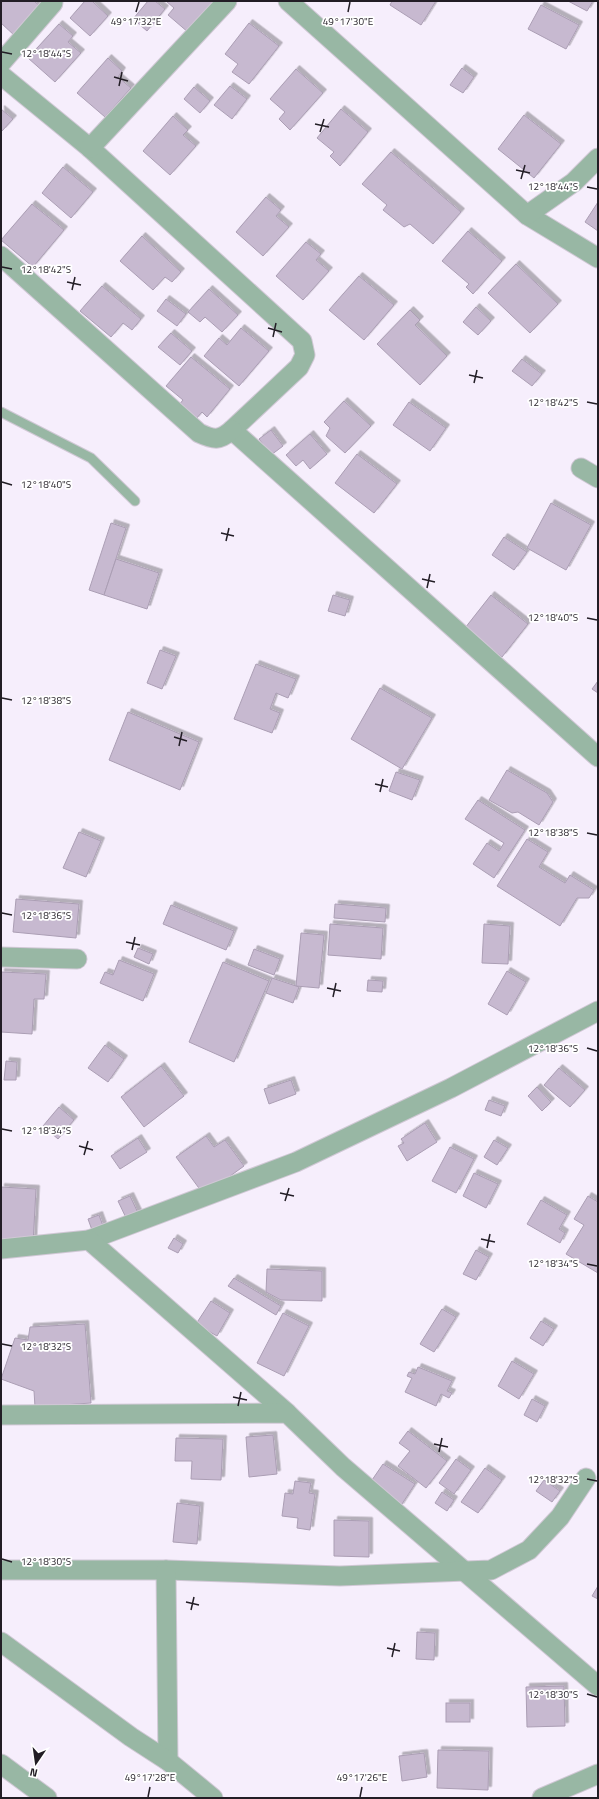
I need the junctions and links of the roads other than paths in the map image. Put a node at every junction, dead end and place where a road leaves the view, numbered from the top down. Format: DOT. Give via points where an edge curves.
graph roads {
  1 [pos="227,1"];
  2 [pos="288,1"];
  3 [pos="53,3"];
  4 [pos="1,62"];
  5 [pos="1,75"];
  6 [pos="90,148"];
  7 [pos="598,158"];
  8 [pos="527,215"];
  9 [pos="1,256"];
  10 [pos="598,258"];
  11 [pos="1,412"];
  12 [pos="232,430"];
  13 [pos="581,468"];
  14 [pos="598,478"];
  15 [pos="135,501"];
  16 [pos="596,750"];
  17 [pos="1,957"];
  18 [pos="77,959"];
  19 [pos="598,1011"];
  20 [pos="89,1240"];
  21 [pos="1,1249"];
  22 [pos="287,1413"];
  23 [pos="1,1415"];
  24 [pos="586,1478"];
  25 [pos="1,1570"];
  26 [pos="166,1570"];
  27 [pos="464,1571"];
  28 [pos="1,1642"];
  29 [pos="598,1686"];
  30 [pos="168,1761"];
  31 [pos="1,1764"];
  32 [pos="598,1774"];
  33 [pos="47,1798"];
  34 [pos="214,1798"];
  35 [pos="542,1798"];
  1 -- 6 [label="street"];
  2 -- 8 [label="street"];
  3 -- 4 [label="street"];
  5 -- 6 [label="street"];
  6 -- 12 [label="street" via="302,342 305,355 299,367"];
  7 -- 8 [label="street" via="574,182"];
  8 -- 10 [label="street"];
  9 -- 12 [label="street" via="199,433 211,438 223,438"];
  11 -- 15 [label="lane" via="91,458"];
  12 -- 16 [label="street" via="449,625"];
  13 -- 14 [label="street"];
  17 -- 18 [label="street"];
  19 -- 20 [label="street" via="451,1088 296,1162"];
  20 -- 21 [label="street"];
  20 -- 22 [label="street"];
  22 -- 23 [label="street"];
  22 -- 27 [label="street" via="343,1467"];
  24 -- 27 [label="street" via="560,1516 529,1550 491,1570"];
  25 -- 26 [label="street"];
  26 -- 27 [label="street" via="340,1576"];
  26 -- 30 [label="street"];
  27 -- 29 [label="street"];
  28 -- 30 [label="street" via="130,1737"];
  30 -- 34 [label="street"];
  31 -- 33 [label="street"];
  32 -- 35 [label="street"];
}
